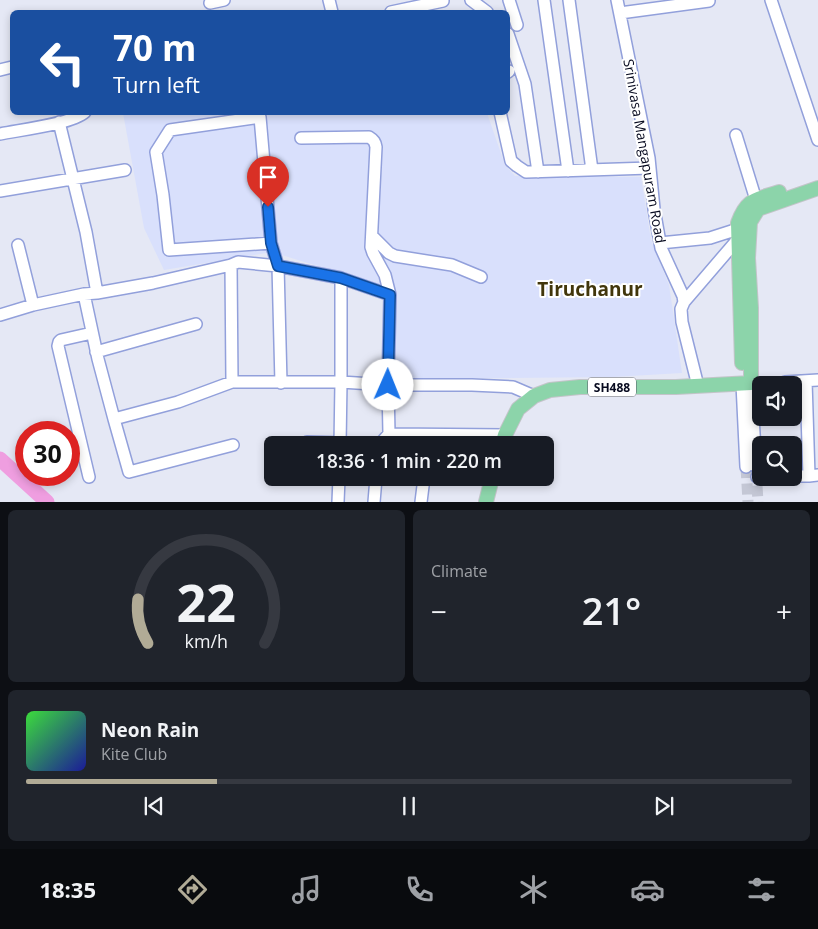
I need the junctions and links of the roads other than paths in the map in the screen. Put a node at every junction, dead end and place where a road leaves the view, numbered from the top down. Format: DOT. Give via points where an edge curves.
graph roads {
  1 [pos="224,0"];
  2 [pos="470,0"];
  3 [pos="509,0"];
  4 [pos="544,0"];
  5 [pos="569,0"];
  6 [pos="617,0"];
  7 [pos="708,0"];
  8 [pos="771,0"];
  9 [pos="443,1"];
  10 [pos="210,5"];
  11 [pos="400,10"];
  12 [pos="484,10"];
  13 [pos="620,13"];
  14 [pos="518,25"];
  15 [pos="510,41"];
  16 [pos="82,115"];
  17 [pos="501,115"];
  18 [pos="59,122"];
  19 [pos="0,134"];
  20 [pos="736,135"];
  21 [pos="301,138"];
  22 [pos="818,140"];
  23 [pos="650,168"];
  24 [pos="125,170"];
  25 [pos="568,170"];
  26 [pos="592,170"];
  27 [pos="538,172"];
  28 [pos="73,178"];
  29 [pos="818,179"];
  30 [pos="818,188"];
  31 [pos="0,191"];
  32 [pos="756,200"];
  33 [pos="738,234"];
  34 [pos="372,236"];
  35 [pos="271,243"];
  36 [pos="660,243"];
  37 [pos="18,245"];
  38 [pos="231,265"];
  39 [pos="278,266"];
  40 [pos="481,277"];
  41 [pos="341,278"];
  42 [pos="98,293"];
  43 [pos="84,294"];
  44 [pos="390,295"];
  45 [pos="684,302"];
  46 [pos="33,305"];
  47 [pos="0,315"];
  48 [pos="196,324"];
  49 [pos="92,333"];
  50 [pos="96,352"];
  51 [pos="818,380"];
  52 [pos="802,381"];
  53 [pos="806,381"];
  54 [pos="232,382"];
  55 [pos="342,382"];
  56 [pos="281,383"];
  57 [pos="750,383"];
  58 [pos="388,385"];
  59 [pos="698,386"];
  60 [pos="534,396"];
  61 [pos="114,419"];
  62 [pos="389,434"];
  63 [pos="340,436"];
  64 [pos="405,436"];
  65 [pos="505,436"];
  66 [pos="753,436"];
  67 [pos="233,445"];
  68 [pos="814,476"];
  69 [pos="89,477"];
  70 [pos="339,486"];
  71 [pos="375,486"];
  72 [pos="423,486"];
  73 [pos="490,486"];
  74 [pos="338,502"];
  75 [pos="374,502"];
  76 [pos="421,502"];
  77 [pos="486,502"];
  1 -- 10 [label="street"];
  2 -- 12 [label="street"];
  3 -- 14 [label="street"];
  4 -- 25 [label="street"];
  5 -- 26 [label="street"];
  6 -- 13 [label="street, Srinivasa Mangapuram Road"];
  7 -- 13 [label="street"];
  8 -- 22 [label="street"];
  9 -- 11 [label="street"];
  13 -- 23 [label="street, Srinivasa Mangapuram Road"];
  15 -- 27 [label="street" via="525,84"];
  16 -- 18 [label="street"];
  17 -- 27 [label="street" via="511,161 526,172"];
  18 -- 19 [label="street"];
  18 -- 28 [label="street"];
  20 -- 32 [label="street"];
  21 -- 34 [label="street" via="369,137 373,140 376,147"];
  23 -- 26 [label="street"];
  23 -- 36 [label="street, Srinivasa Mangapuram Road"];
  24 -- 28 [label="street"];
  25 -- 26 [label="street"];
  25 -- 27 [label="street"];
  28 -- 31 [label="street"];
  28 -- 42 [label="street"];
  29 -- 32 [label="main road"];
  30 -- 57 [label="main road" via="758,209 750,222"];
  32 -- 33 [label="main road" via="749,202 741,213"];
  33 -- 36 [label="street"];
  33 -- 45 [label="street"];
  33 -- 57 [label="main road"];
  34 -- 40 [label="street" via="396,256 452,265"];
  34 -- 44 [label="street" via="373,253 385,275"];
  35 -- 35 [label="street" via="169,250 156,152 170,130 260,117"];
  35 -- 39 [label="street"];
  36 -- 45 [label="street, Srinivasa Mangapuram Road"];
  37 -- 46 [label="street"];
  38 -- 39 [label="street" via="238,262"];
  38 -- 42 [label="street"];
  38 -- 54 [label="street"];
  39 -- 41 [label="street"];
  39 -- 56 [label="street"];
  41 -- 44 [label="street"];
  41 -- 55 [label="street"];
  42 -- 43 [label="street"];
  43 -- 46 [label="street"];
  43 -- 49 [label="street"];
  44 -- 58 [label="street"];
  45 -- 59 [label="street, Srinivasa Mangapuram Road" via="682,322"];
  46 -- 47 [label="street"];
  48 -- 50 [label="street"];
  49 -- 50 [label="street"];
  49 -- 69 [label="street" via="61,340 58,346"];
  50 -- 61 [label="street"];
  51 -- 53 [label="street"];
  52 -- 53 [label="street"];
  53 -- 68 [label="street"];
  54 -- 56 [label="street"];
  54 -- 61 [label="street" via="178,402"];
  55 -- 56 [label="street"];
  55 -- 58 [label="street"];
  55 -- 63 [label="street"];
  57 -- 59 [label="main road, SH488"];
  57 -- 66 [label="street"];
  58 -- 60 [label="street" via="513,387"];
  58 -- 62 [label="street"];
  59 -- 60 [label="main road, SH488" via="580,387 550,390"];
  60 -- 65 [label="main road, SH488" via="518,409"];
  61 -- 67 [label="street" via="129,472"];
  62 -- 64 [label="street"];
  70 -- 74 [label="street"];
  71 -- 75 [label="street"];
  72 -- 76 [label="street"];
  73 -- 77 [label="main road"];
}
